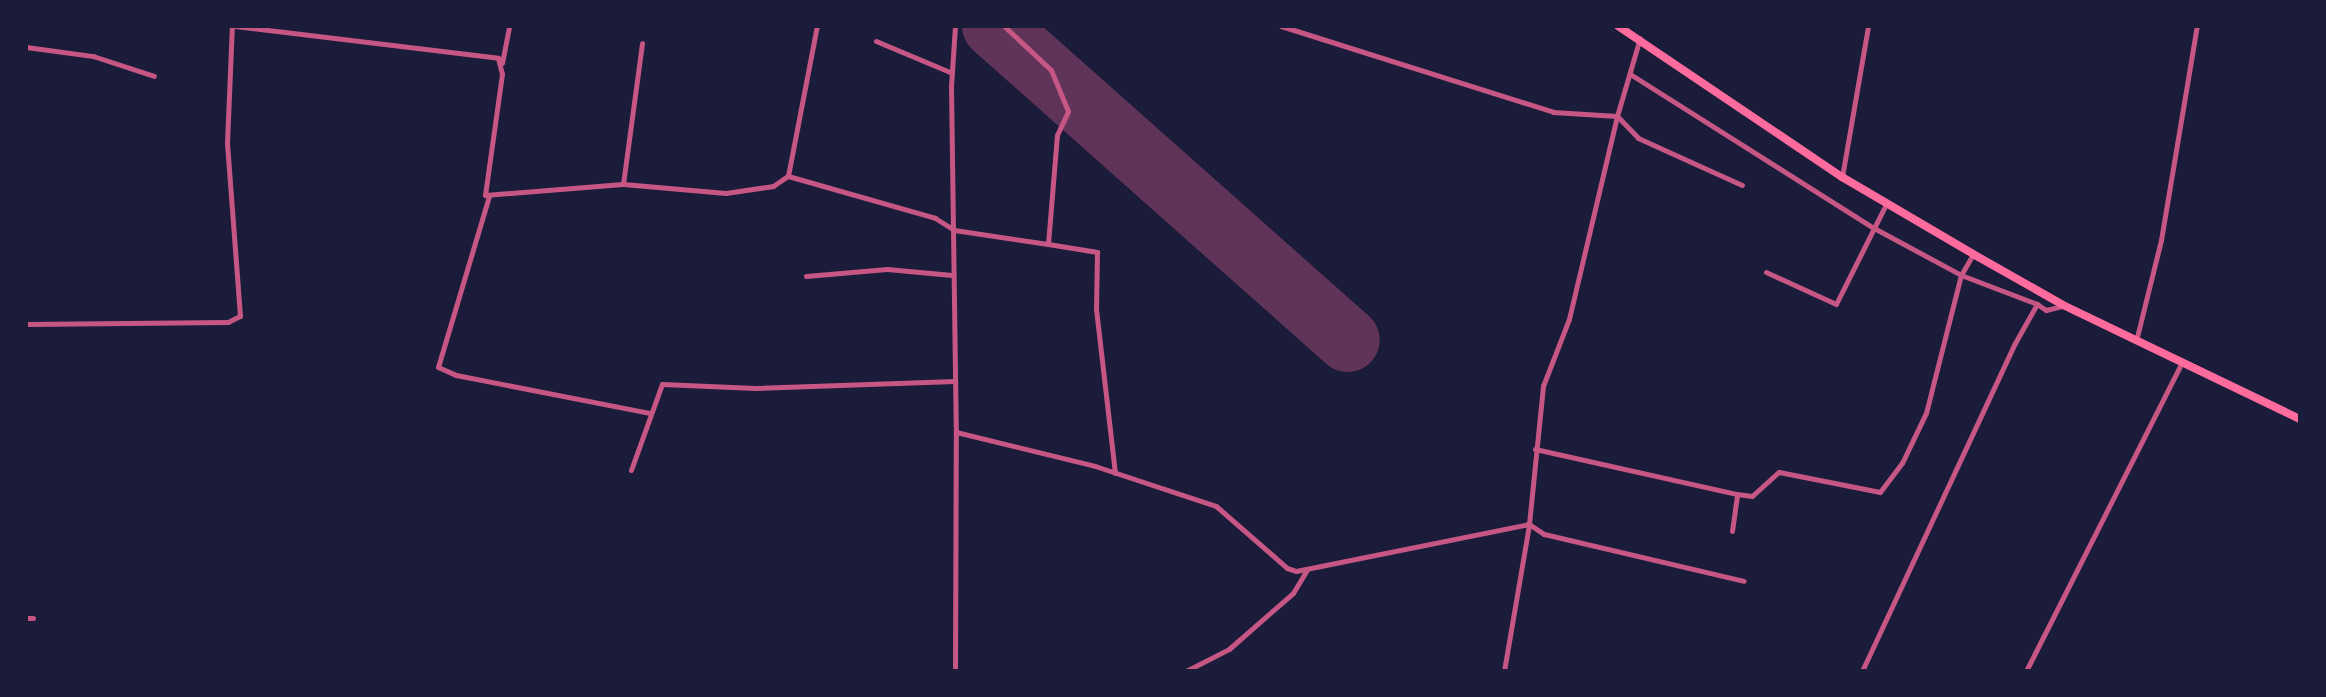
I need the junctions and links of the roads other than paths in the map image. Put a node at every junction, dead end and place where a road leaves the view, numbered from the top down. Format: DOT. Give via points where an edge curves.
graph roads {
  1 [pos="234,26"];
  2 [pos="509,26"];
  3 [pos="817,26"];
  4 [pos="955,26"];
  5 [pos="1004,26"];
  6 [pos="1281,26"];
  7 [pos="1618,26"];
  8 [pos="1868,26"];
  9 [pos="2197,26"];
  10 [pos="1641,38"];
  11 [pos="876,41"];
  12 [pos="642,43"];
  13 [pos="26,47"];
  14 [pos="502,63"];
  15 [pos="952,73"];
  16 [pos="1630,74"];
  17 [pos="154,76"];
  18 [pos="1617,116"];
  19 [pos="788,176"];
  20 [pos="1842,177"];
  21 [pos="623,184"];
  22 [pos="1742,185"];
  23 [pos="489,196"];
  24 [pos="1886,204"];
  25 [pos="1872,227"];
  26 [pos="954,230"];
  27 [pos="1048,244"];
  28 [pos="1973,254"];
  29 [pos="1766,272"];
  30 [pos="952,275"];
  31 [pos="1961,275"];
  32 [pos="806,276"];
  33 [pos="2037,304"];
  34 [pos="2063,305"];
  35 [pos="26,324"];
  36 [pos="2136,342"];
  37 [pos="2181,364"];
  38 [pos="955,381"];
  39 [pos="650,413"];
  40 [pos="2300,419"];
  41 [pos="956,432"];
  42 [pos="1535,449"];
  43 [pos="631,470"];
  44 [pos="1115,473"];
  45 [pos="1737,494"];
  46 [pos="1529,524"];
  47 [pos="1732,531"];
  48 [pos="1307,571"];
  49 [pos="1744,581"];
  50 [pos="955,671"];
  51 [pos="1186,671"];
  52 [pos="1504,671"];
  53 [pos="1862,671"];
  54 [pos="2026,671"];
  1 -- 14 [label="street" via="310,32 413,51 491,55"];
  1 -- 35 [label="street" via="227,143 240,316 228,322"];
  2 -- 14 [label="street"];
  3 -- 19 [label="street"];
  4 -- 15 [label="street"];
  5 -- 27 [label="street" via="1051,70 1068,111 1057,135"];
  6 -- 18 [label="street" via="1553,112"];
  7 -- 10 [label="highway"];
  8 -- 20 [label="street"];
  9 -- 36 [label="street" via="2161,240"];
  10 -- 16 [label="street"];
  10 -- 20 [label="highway"];
  11 -- 15 [label="street"];
  12 -- 21 [label="street"];
  13 -- 17 [label="street" via="93,56"];
  14 -- 23 [label="street" via="484,188"];
  15 -- 26 [label="street"];
  16 -- 18 [label="street"];
  16 -- 25 [label="street"];
  18 -- 22 [label="street" via="1638,138"];
  18 -- 42 [label="street" via="1569,319 1543,386"];
  19 -- 21 [label="street" via="773,186 726,193"];
  19 -- 26 [label="street" via="935,218"];
  20 -- 24 [label="highway"];
  21 -- 23 [label="street"];
  23 -- 39 [label="street" via="438,367"];
  24 -- 25 [label="street"];
  24 -- 28 [label="highway"];
  25 -- 29 [label="street" via="1836,304"];
  25 -- 31 [label="street"];
  26 -- 27 [label="street"];
  26 -- 30 [label="street"];
  27 -- 44 [label="street" via="1097,252 1096,309"];
  28 -- 31 [label="street"];
  28 -- 34 [label="highway"];
  30 -- 32 [label="street" via="887,269"];
  30 -- 38 [label="street"];
  31 -- 33 [label="street"];
  31 -- 45 [label="street" via="1926,413 1902,463 1880,492 1779,472 1752,496"];
  33 -- 34 [label="street" via="2046,310"];
  33 -- 53 [label="street" via="1981,410"];
  34 -- 36 [label="highway"];
  36 -- 37 [label="highway"];
  37 -- 40 [label="highway"];
  37 -- 54 [label="street"];
  38 -- 39 [label="street" via="755,388 678,382 662,384"];
  38 -- 41 [label="street"];
  39 -- 43 [label="street"];
  41 -- 44 [label="street"];
  41 -- 50 [label="street"];
  42 -- 45 [label="street"];
  42 -- 46 [label="street"];
  44 -- 48 [label="street" via="1229,513 1287,568"];
  45 -- 47 [label="street"];
  46 -- 48 [label="street"];
  46 -- 49 [label="street" via="1544,534"];
  46 -- 52 [label="street"];
  48 -- 51 [label="street" via="1293,593 1253,630"];
}
